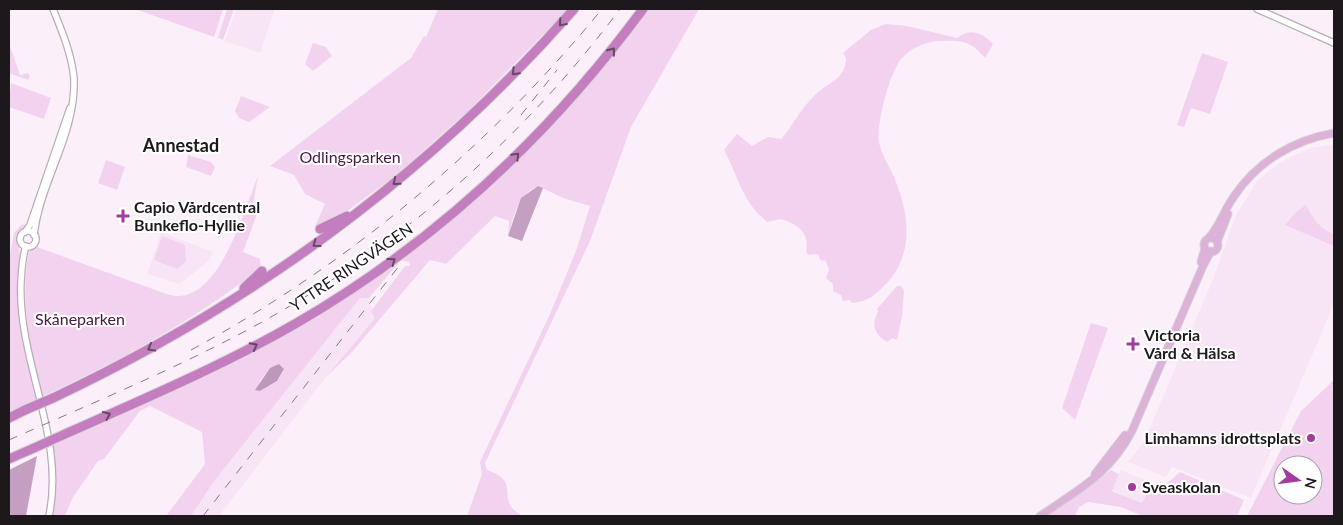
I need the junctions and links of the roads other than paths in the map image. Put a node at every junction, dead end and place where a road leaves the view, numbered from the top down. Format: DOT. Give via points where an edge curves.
graph roads {
  1 [pos="54,9"];
  2 [pos="574,9"];
  3 [pos="643,9"];
  4 [pos="1257,9"];
  5 [pos="1334,43"];
  6 [pos="72,104"];
  7 [pos="1334,131"];
  8 [pos="1260,167"];
  9 [pos="369,204"];
  10 [pos="320,229"];
  11 [pos="25,232"];
  12 [pos="34,235"];
  13 [pos="1210,238"];
  14 [pos="1217,242"];
  15 [pos="26,246"];
  16 [pos="1208,250"];
  17 [pos="262,271"];
  18 [pos="223,306"];
  19 [pos="9,418"];
  20 [pos="9,459"];
  21 [pos="47,516"];
  22 [pos="1040,516"];
  1 -- 6 [label="street" via="72,64"];
  2 -- 9 [label="highway, one-way" via="474,113"];
  20 -- 3 [label="highway, YTTRE RINGVÄGEN, one-way, bridge" via="244,352 333,301 402,254 478,192 525,148 581,88"];
  4 -- 5 [label="street"];
  6 -- 11 [label="street"];
  6 -- 12 [label="street" via="68,130 38,213"];
  7 -- 8 [label="main road" via="1299,142"];
  8 -- 13 [label="main road" via="1235,194"];
  8 -- 14 [label="main road" via="1239,193"];
  9 -- 10 [label="highway"];
  9 -- 18 [label="highway, one-way"];
  11 -- 12 [label="street"];
  11 -- 15 [label="street" via="20,239"];
  12 -- 15 [label="street" via="35,243"];
  13 -- 14 [label="main road"];
  13 -- 16 [label="main road" via="1205,242"];
  14 -- 16 [label="main road" via="1217,248"];
  15 -- 21 [label="street" via="21,288 23,322 52,467"];
  16 -- 22 [label="main road" via="1138,416 1110,456 1074,493"];
  17 -- 18 [label="highway"];
  18 -- 19 [label="highway, one-way, bridge" via="140,354"];
}
